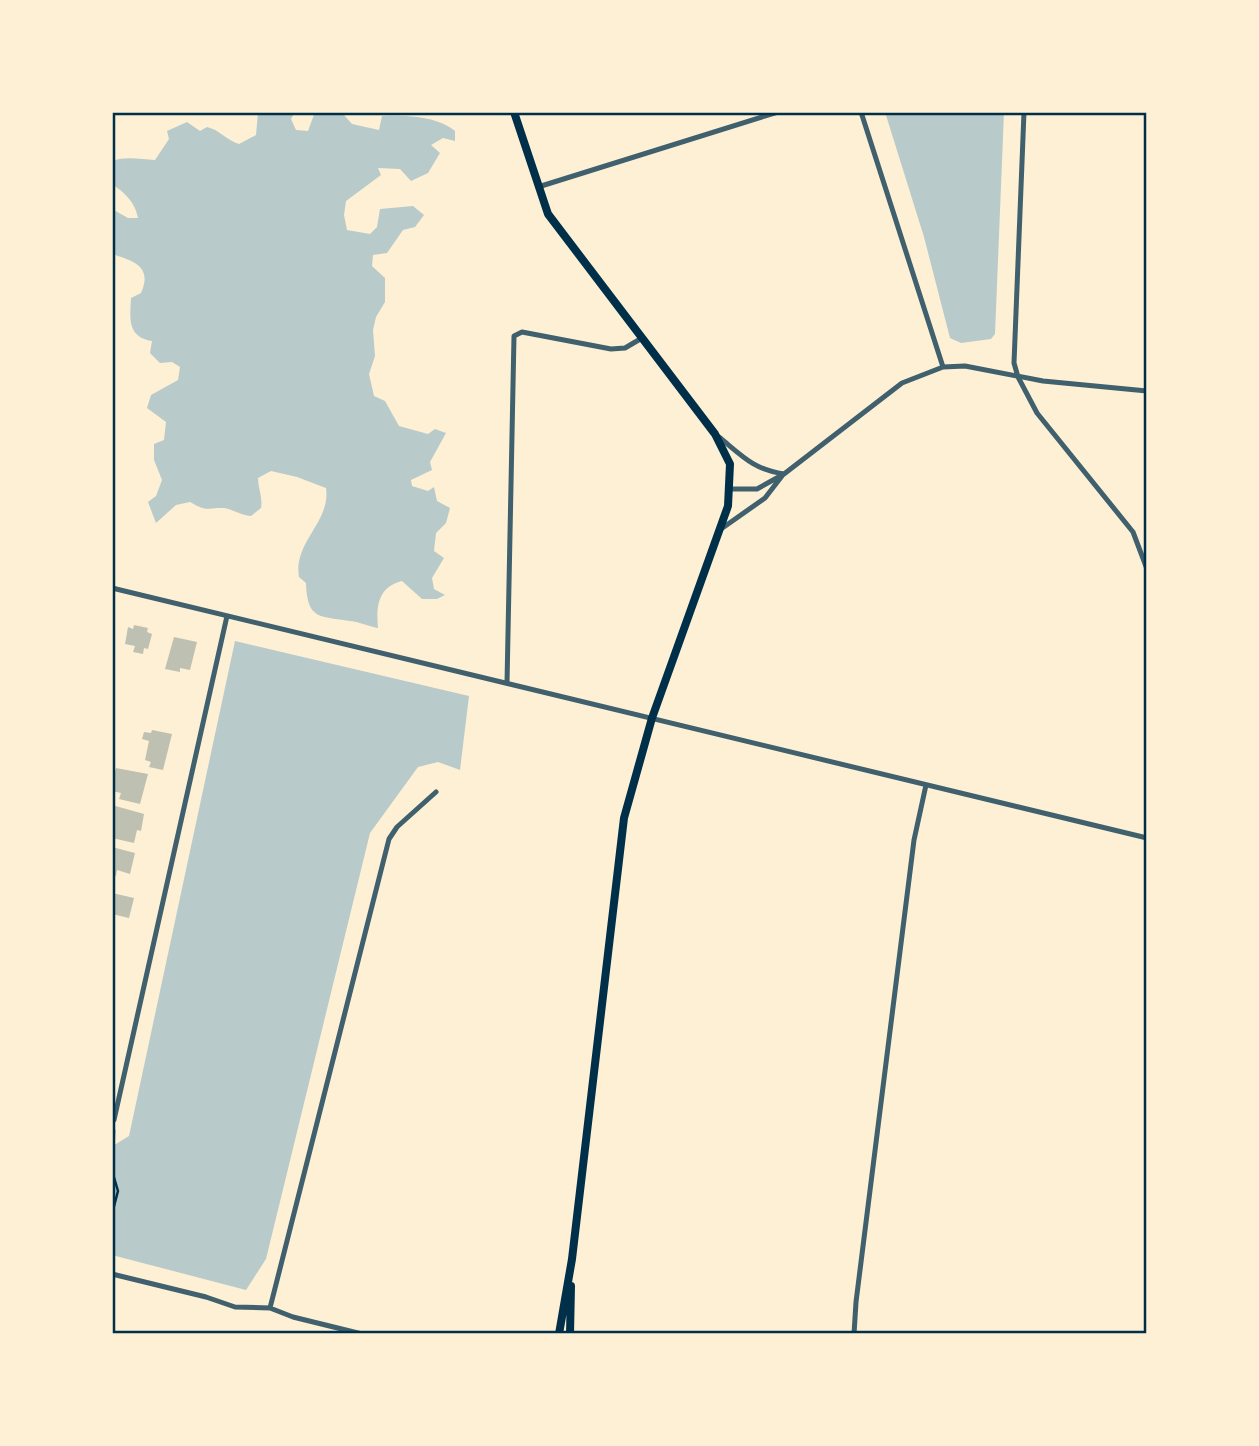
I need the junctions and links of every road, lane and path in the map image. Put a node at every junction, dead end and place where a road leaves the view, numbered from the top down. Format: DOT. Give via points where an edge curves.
graph roads {
  1 [pos="514,112"];
  2 [pos="778,112"];
  3 [pos="861,112"];
  4 [pos="1024,112"];
  5 [pos="538,187"];
  6 [pos="642,338"];
  7 [pos="943,367"];
  8 [pos="1018,377"];
  9 [pos="1147,391"];
  10 [pos="715,434"];
  11 [pos="784,474"];
  12 [pos="730,489"];
  13 [pos="719,530"];
  14 [pos="1147,569"];
  15 [pos="112,588"];
  16 [pos="227,616"];
  17 [pos="507,683"];
  18 [pos="652,718"];
  19 [pos="926,785"];
  20 [pos="436,792"];
  21 [pos="1147,838"];
  22 [pos="114,1120"];
  23 [pos="112,1214"];
  24 [pos="572,1259"];
  25 [pos="112,1274"];
  26 [pos="270,1308"];
  27 [pos="362,1334"];
  28 [pos="559,1334"];
  29 [pos="570,1334"];
  30 [pos="854,1334"];
  1 -- 5 [label="main road"];
  2 -- 5 [label="street"];
  3 -- 7 [label="street"];
  4 -- 8 [label="street" via="1013,354"];
  5 -- 6 [label="main road" via="552,220"];
  6 -- 10 [label="main road"];
  6 -- 17 [label="street" via="618,350 516,334"];
  7 -- 8 [label="street" via="965,366"];
  7 -- 11 [label="street" via="902,383"];
  8 -- 9 [label="street"];
  8 -- 14 [label="street" via="1037,413 1129,525"];
  10 -- 11 [label="street" via="749,463"];
  10 -- 12 [label="main road" via="730,464"];
  11 -- 12 [label="street" via="757,489"];
  11 -- 13 [label="street" via="765,498"];
  12 -- 13 [label="main road"];
  13 -- 18 [label="main road"];
  15 -- 16 [label="street"];
  16 -- 17 [label="street"];
  16 -- 22 [label="street"];
  17 -- 18 [label="street"];
  18 -- 19 [label="street"];
  18 -- 24 [label="main road" via="620,838"];
  19 -- 21 [label="street"];
  19 -- 30 [label="street" via="914,840"];
  20 -- 26 [label="street" via="389,839"];
  22 -- 23 [label="path" via="113,1174 118,1191"];
  24 -- 28 [label="main road"];
  24 -- 29 [label="main road"];
  25 -- 26 [label="street" via="235,1307"];
  26 -- 27 [label="street"];
}
